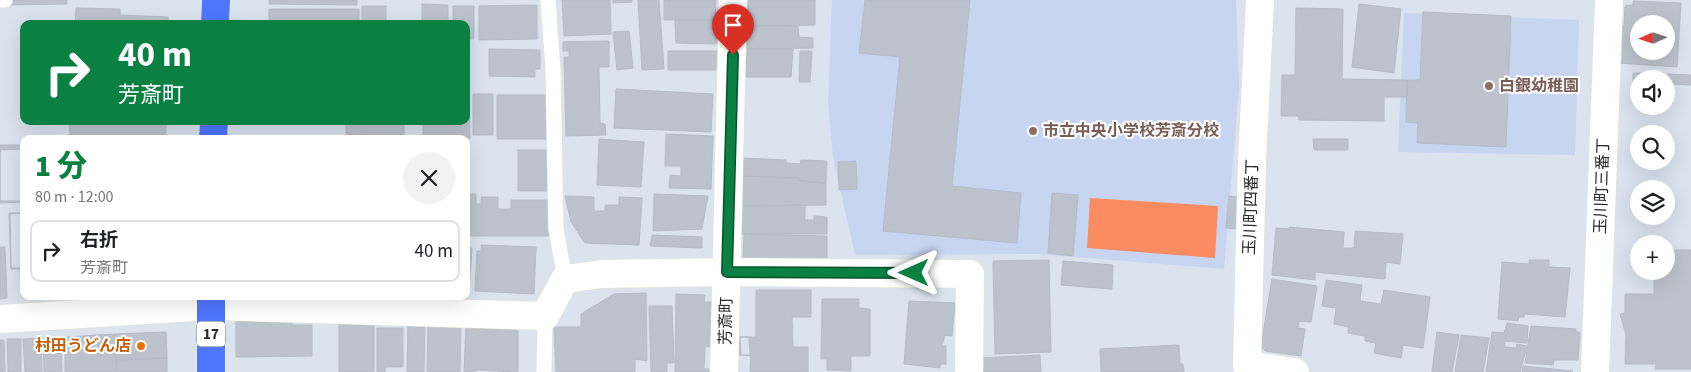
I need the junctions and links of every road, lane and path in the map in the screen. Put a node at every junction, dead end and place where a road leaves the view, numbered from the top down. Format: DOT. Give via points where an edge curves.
graph roads {
  1 [pos="0,0"];
  2 [pos="5,0"];
  3 [pos="216,0"];
  4 [pos="548,0"];
  5 [pos="733,0"];
  6 [pos="1260,0"];
  7 [pos="1609,0"];
  8 [pos="215,20"];
  9 [pos="727,272"];
  10 [pos="565,279"];
  11 [pos="211,301"];
  12 [pos="545,316"];
  13 [pos="0,319"];
  14 [pos="211,372"];
  15 [pos="544,372"];
  16 [pos="724,372"];
  17 [pos="969,372"];
  18 [pos="1295,372"];
  19 [pos="1595,372"];
  1 -- 2 [label="lane"];
  3 -- 8 [label="main road"];
  4 -- 10 [label="lane" via="553,69 556,229"];
  5 -- 9 [label="street, 芳斎町"];
  6 -- 18 [label="street, 玉川町四番丁" via="1247,364"];
  7 -- 19 [label="street, 玉川町三番丁"];
  9 -- 10 [label="street" via="602,274"];
  9 -- 16 [label="street, 芳斎町"];
  9 -- 17 [label="street" via="970,274"];
  10 -- 12 [label="street"];
  11 -- 12 [label="street"];
  11 -- 13 [label="street"];
  11 -- 14 [label="main road, 17"];
  12 -- 15 [label="lane"];
}
